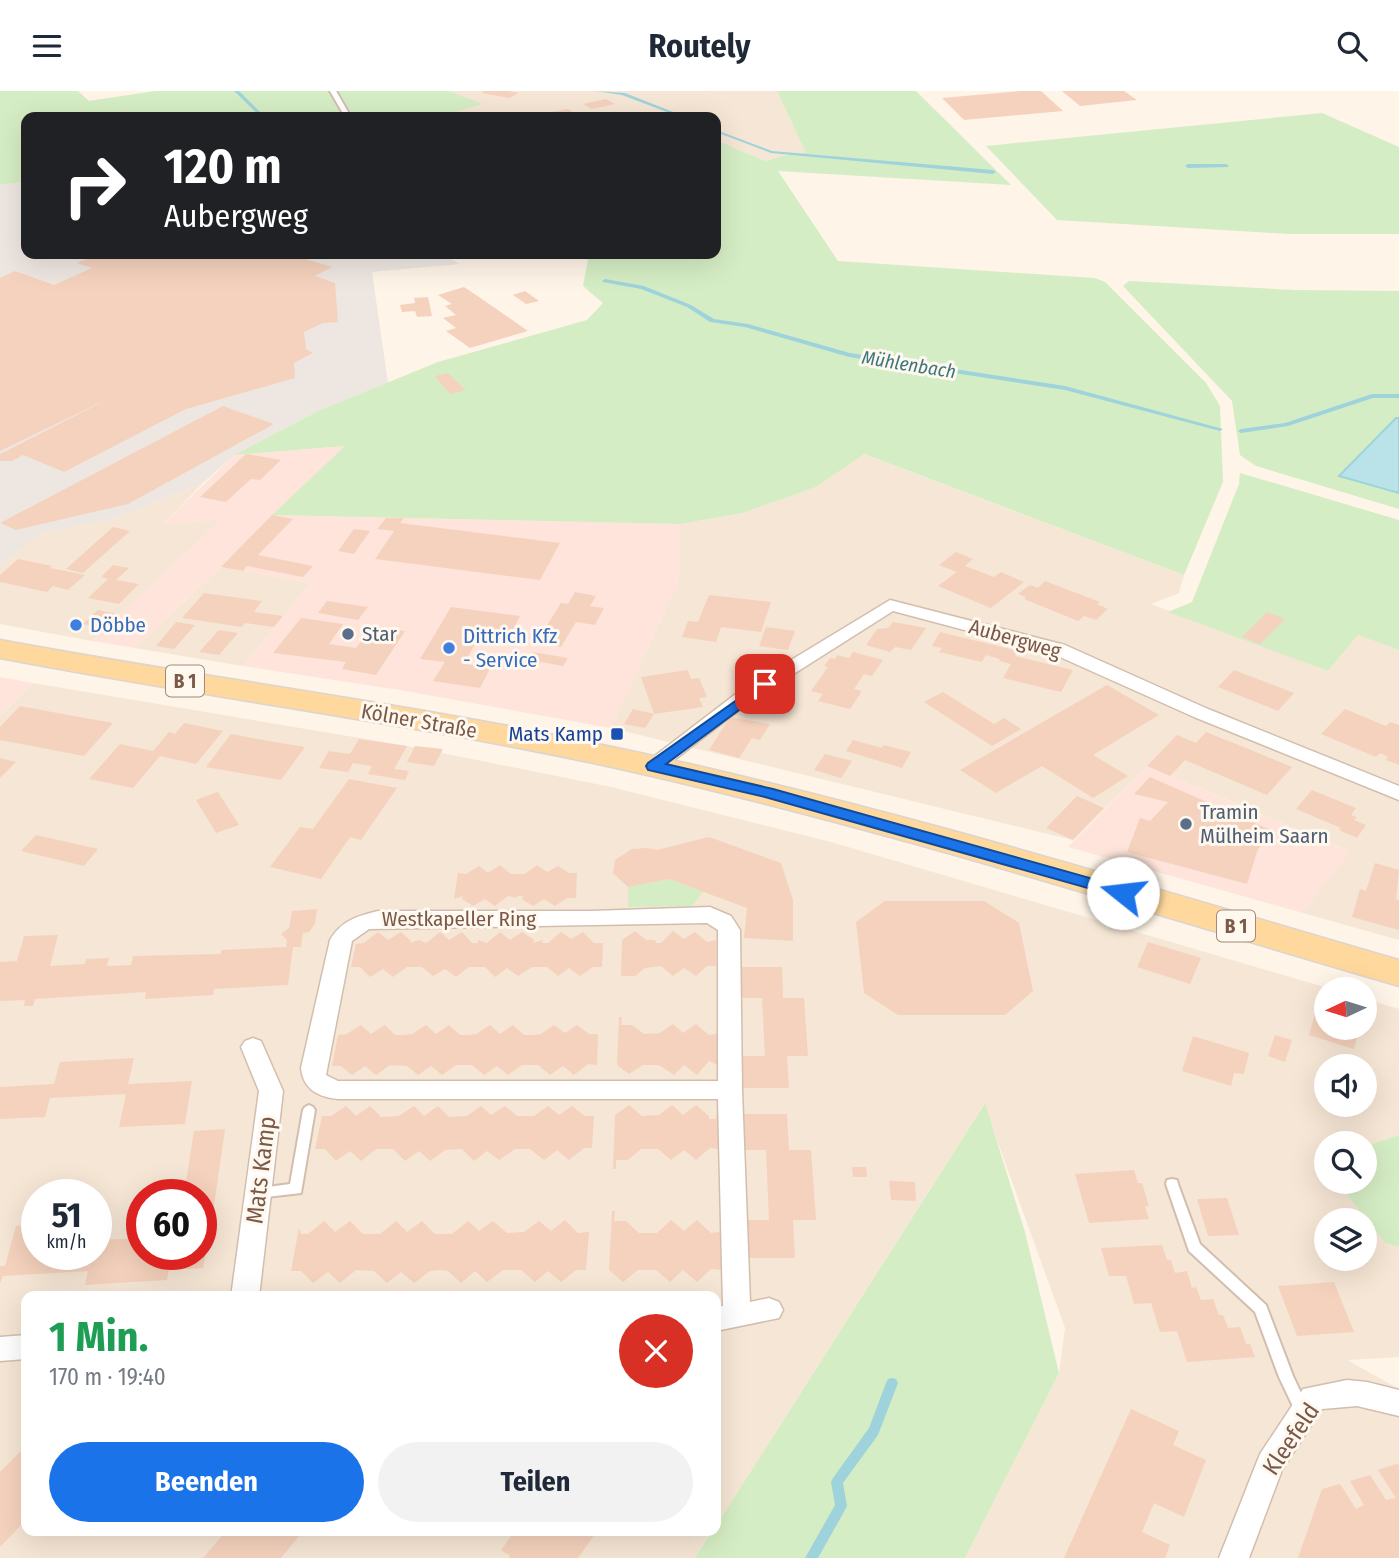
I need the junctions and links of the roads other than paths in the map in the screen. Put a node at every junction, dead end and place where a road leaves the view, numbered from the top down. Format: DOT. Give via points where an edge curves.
graph roads {
  1 [pos="333,91"];
  2 [pos="345,112"];
  3 [pos="0,649"];
  4 [pos="654,766"];
  5 [pos="1399,794"];
  6 [pos="1399,973"];
  7 [pos="253,1047"];
  8 [pos="730,1090"];
  9 [pos="309,1110"];
  10 [pos="1172,1184"];
  11 [pos="258,1193"];
  12 [pos="247,1291"];
  13 [pos="769,1310"];
  14 [pos="727,1317"];
  15 [pos="21,1347"];
  16 [pos="0,1349"];
  17 [pos="1399,1403"];
  18 [pos="1304,1412"];
  19 [pos="1234,1558"];
  1 -- 2 [label="lane"];
  3 -- 4 [label="main road, Kölner Straße / B 1"];
  4 -- 5 [label="street, Aubergweg" via="744,697 890,605 1058,649"];
  4 -- 6 [label="main road, Kölner Straße / B 1" via="768,793"];
  7 -- 11 [label="street, Mats Kamp" via="271,1091"];
  8 -- 8 [label="street, Westkapeller Ring" via="338,1090 320,1085 313,1067 341,940 354,926 378,919 710,915 729,930"];
  8 -- 14 [label="street, Westkapeller Ring"];
  9 -- 11 [label="lane" via="296,1189"];
  10 -- 18 [label="lane" via="1194,1247 1261,1309"];
  11 -- 12 [label="street, Mats Kamp"];
  13 -- 14 [label="street"];
  15 -- 16 [label="street"];
  17 -- 18 [label="street, Kleefeld" via="1368,1393 1339,1391 1313,1398"];
  18 -- 19 [label="street, Kleefeld" via="1270,1463"];
}
